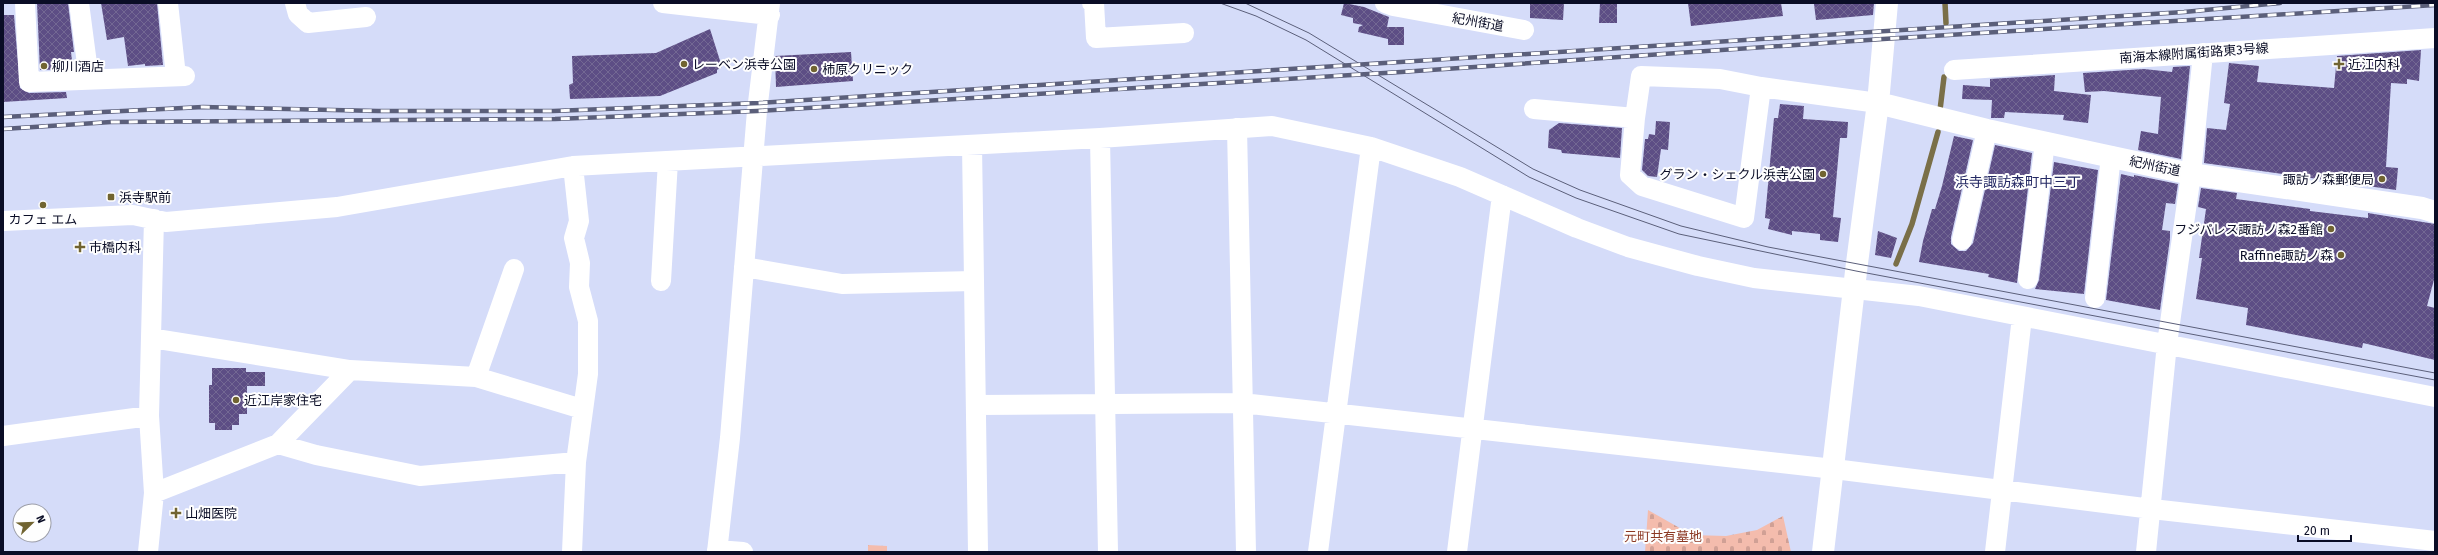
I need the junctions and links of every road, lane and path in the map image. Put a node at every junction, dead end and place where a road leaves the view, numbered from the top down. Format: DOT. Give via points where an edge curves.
graph roads {
  1 [pos="24,3"];
  2 [pos="79,3"];
  3 [pos="168,3"];
  4 [pos="295,3"];
  5 [pos="663,3"];
  6 [pos="1092,3"];
  7 [pos="1385,3"];
  8 [pos="1887,3"];
  9 [pos="770,9"];
  10 [pos="366,17"];
  11 [pos="1524,30"];
  12 [pos="1184,33"];
  13 [pos="2435,38"];
  14 [pos="2203,53"];
  15 [pos="1954,70"];
  16 [pos="89,79"];
  17 [pos="1761,87"];
  18 [pos="1878,103"];
  19 [pos="1534,109"];
  20 [pos="1635,118"];
  21 [pos="1237,128"];
  22 [pos="1987,130"];
  23 [pos="1100,138"];
  24 [pos="2045,142"];
  25 [pos="972,145"];
  26 [pos="1371,147"];
  27 [pos="2111,156"];
  28 [pos="753,157"];
  29 [pos="668,161"];
  30 [pos="573,166"];
  31 [pos="2191,174"];
  32 [pos="1502,195"];
  33 [pos="2435,212"];
  34 [pos="154,219"];
  35 [pos="3,221"];
  36 [pos="1962,240"];
  37 [pos="744,267"];
  38 [pos="514,269"];
  39 [pos="2028,280"];
  40 [pos="661,281"];
  41 [pos="974,281"];
  42 [pos="1854,288"];
  43 [pos="2095,298"];
  44 [pos="2022,317"];
  45 [pos="151,338"];
  46 [pos="2167,344"];
  47 [pos="350,370"];
  48 [pos="476,377"];
  49 [pos="2435,397"];
  50 [pos="1242,403"];
  51 [pos="1104,404"];
  52 [pos="976,405"];
  53 [pos="582,409"];
  54 [pos="1337,414"];
  55 [pos="149,416"];
  56 [pos="1472,429"];
  57 [pos="3,436"];
  58 [pos="278,444"];
  59 [pos="576,462"];
  60 [pos="1834,469"];
  61 [pos="2002,490"];
  62 [pos="154,493"];
  63 [pos="2152,509"];
  64 [pos="2435,541"];
  65 [pos="717,551"];
  66 [pos="148,552"];
  67 [pos="572,552"];
  68 [pos="743,552"];
  69 [pos="978,552"];
  70 [pos="1108,552"];
  71 [pos="1246,552"];
  72 [pos="1318,552"];
  73 [pos="1457,552"];
  74 [pos="1823,552"];
  75 [pos="1994,552"];
  76 [pos="2146,552"];
  1 -- 16 [label="street" via="29,82"];
  2 -- 16 [label="street"];
  3 -- 16 [label="street" via="181,76"];
  4 -- 10 [label="street" via="298,14 308,23"];
  5 -- 9 [label="street"];
  6 -- 12 [label="street" via="1096,38"];
  7 -- 11 [label="street, 紀州街道"];
  8 -- 18 [label="street"];
  9 -- 28 [label="street"];
  13 -- 14 [label="street, 南海本線附属街路東3号線"];
  14 -- 15 [label="street, 南海本線附属街路東3号線"];
  14 -- 31 [label="street"];
  17 -- 18 [label="street"];
  17 -- 20 [label="street" via="1720,79 1641,76"];
  17 -- 20 [label="street" via="1744,218 1642,186 1630,175"];
  18 -- 22 [label="street, 紀州街道"];
  18 -- 42 [label="street"];
  19 -- 20 [label="street"];
  21 -- 23 [label="street"];
  21 -- 26 [label="street" via="1272,126"];
  21 -- 50 [label="street"];
  22 -- 24 [label="street, 紀州街道"];
  22 -- 36 [label="street"];
  23 -- 25 [label="street"];
  23 -- 51 [label="street"];
  24 -- 27 [label="street, 紀州街道"];
  24 -- 39 [label="street"];
  25 -- 28 [label="street"];
  25 -- 41 [label="street"];
  26 -- 32 [label="street" via="1460,177"];
  26 -- 54 [label="street"];
  27 -- 31 [label="street, 紀州街道"];
  27 -- 43 [label="street"];
  28 -- 29 [label="street"];
  28 -- 37 [label="street"];
  29 -- 30 [label="street"];
  29 -- 40 [label="street"];
  30 -- 34 [label="street" via="337,207 166,222"];
  30 -- 53 [label="street" via="579,221 574,238 580,263 579,287 588,321 588,374"];
  31 -- 33 [label="street, 紀州街道"];
  31 -- 46 [label="street"];
  32 -- 42 [label="street" via="1628,247 1698,266 1754,278 1823,287"];
  32 -- 56 [label="street"];
  34 -- 35 [label="street" via="114,215"];
  34 -- 45 [label="street"];
  37 -- 41 [label="street" via="842,284"];
  37 -- 65 [label="street" via="730,438"];
  38 -- 48 [label="street"];
  41 -- 52 [label="street"];
  42 -- 44 [label="street" via="1919,296"];
  42 -- 60 [label="street"];
  44 -- 46 [label="street"];
  44 -- 61 [label="street"];
  45 -- 47 [label="street"];
  45 -- 55 [label="street"];
  46 -- 49 [label="street"];
  46 -- 63 [label="street"];
  47 -- 48 [label="street"];
  47 -- 58 [label="street"];
  48 -- 53 [label="street"];
  50 -- 51 [label="street"];
  50 -- 54 [label="street"];
  50 -- 71 [label="street"];
  51 -- 52 [label="street"];
  51 -- 70 [label="street"];
  52 -- 69 [label="street"];
  53 -- 59 [label="street"];
  54 -- 56 [label="street"];
  54 -- 72 [label="street"];
  55 -- 57 [label="street"];
  55 -- 62 [label="street"];
  56 -- 60 [label="street"];
  56 -- 73 [label="street"];
  58 -- 59 [label="street" via="316,455 420,476"];
  58 -- 62 [label="street"];
  59 -- 67 [label="street"];
  60 -- 61 [label="street"];
  60 -- 74 [label="street"];
  61 -- 63 [label="street"];
  61 -- 75 [label="street"];
  62 -- 66 [label="street"];
  63 -- 64 [label="street"];
  63 -- 76 [label="street"];
  65 -- 68 [label="street"];
}
